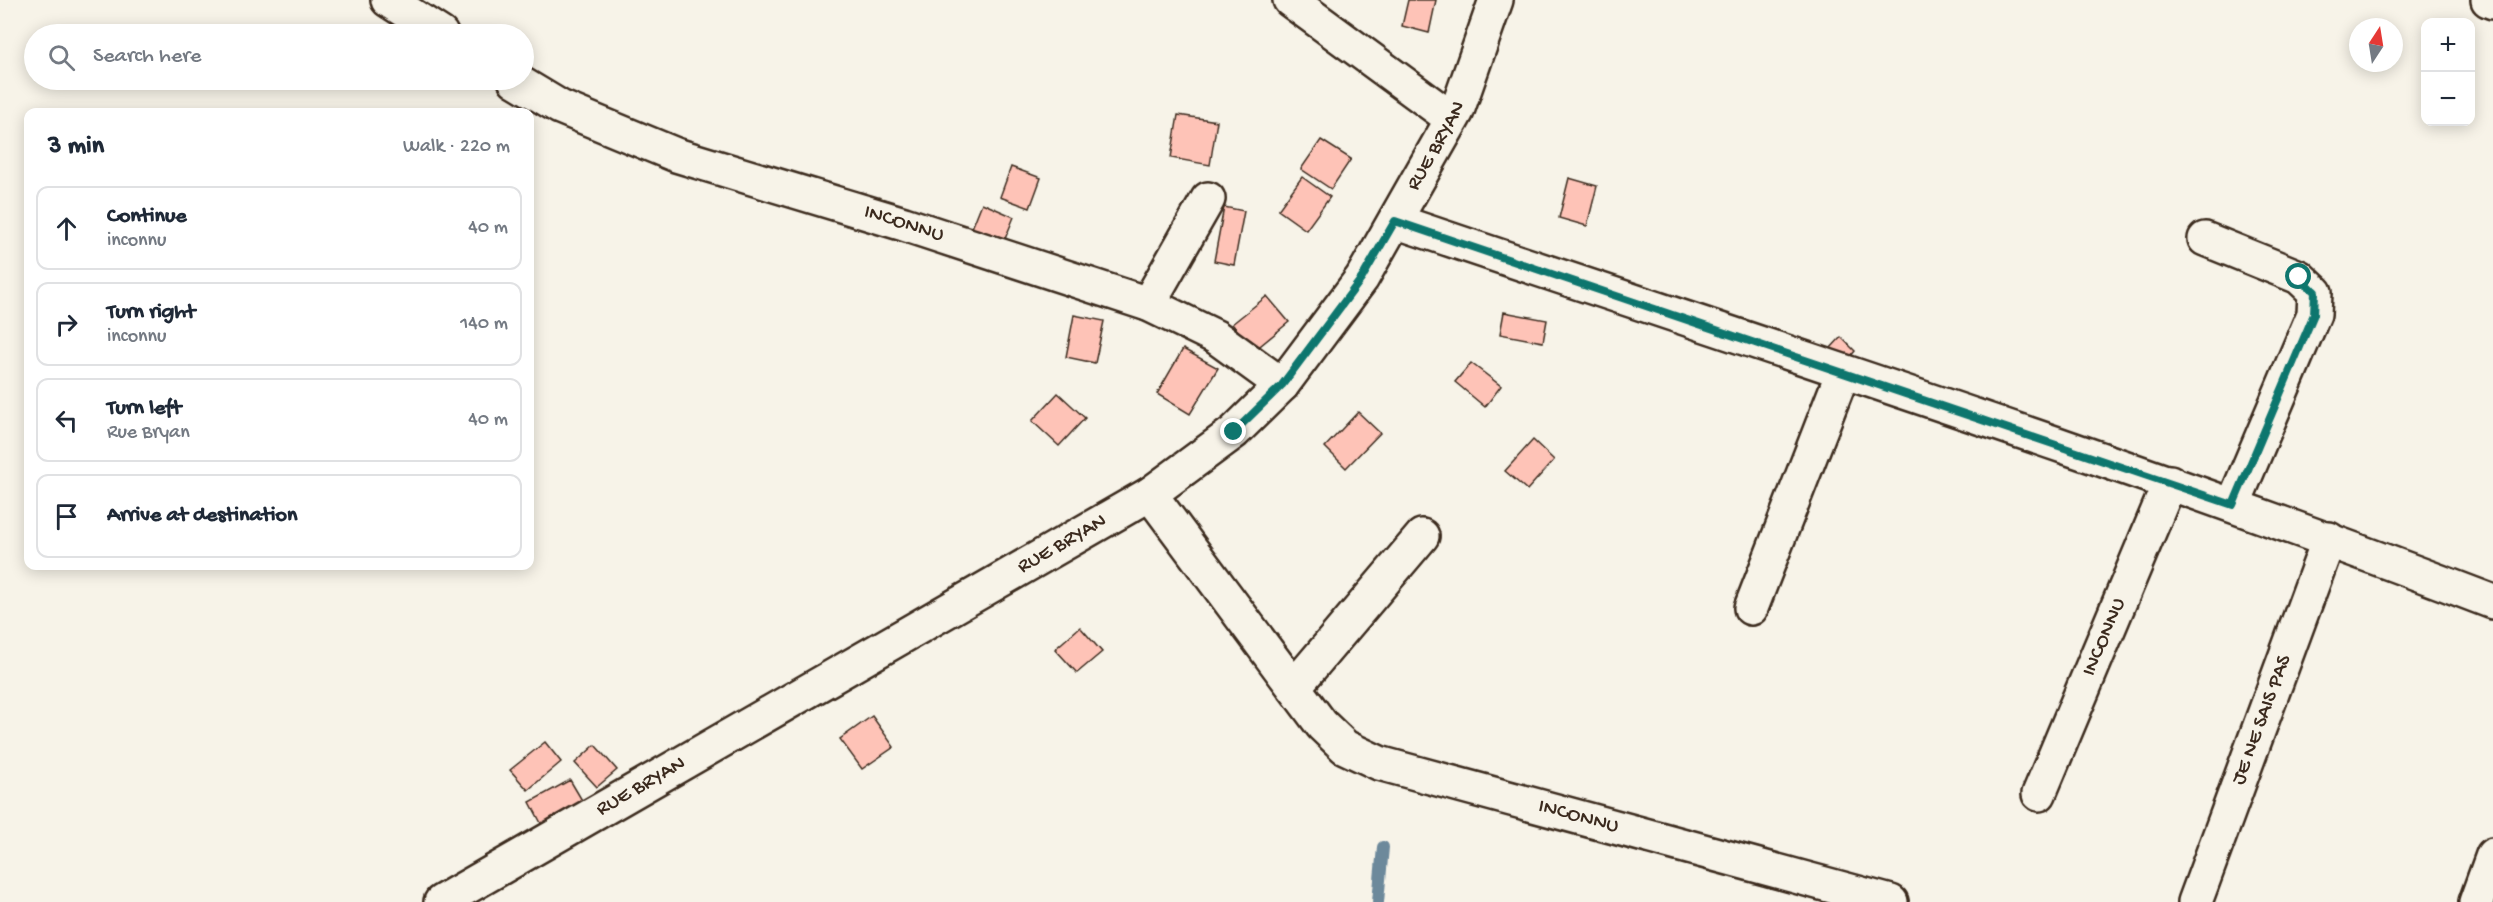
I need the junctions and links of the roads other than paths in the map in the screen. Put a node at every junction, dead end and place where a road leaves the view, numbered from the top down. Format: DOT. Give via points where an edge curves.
graph roads {
  1 [pos="388,0"];
  2 [pos="1290,0"];
  3 [pos="1496,0"];
  4 [pos="2488,0"];
  5 [pos="2493,2"];
  6 [pos="425,24"];
  7 [pos="532,90"];
  8 [pos="1452,119"];
  9 [pos="1208,199"];
  10 [pos="1395,221"];
  11 [pos="2205,239"];
  12 [pos="1148,304"];
  13 [pos="1844,372"];
  14 [pos="1282,385"];
  15 [pos="2170,482"];
  16 [pos="1150,494"];
  17 [pos="2233,505"];
  18 [pos="1422,536"];
  19 [pos="2329,539"];
  20 [pos="2493,602"];
  21 [pos="1752,608"];
  22 [pos="1294,687"];
  23 [pos="2039,794"];
  24 [pos="2493,855"];
  25 [pos="441,902"];
  26 [pos="1891,902"];
  27 [pos="2195,902"];
  28 [pos="2476,902"];
  1 -- 6 [label="street"];
  2 -- 8 [label="street"];
  3 -- 8 [label="street, RUE BRYAN"];
  4 -- 5 [label="street"];
  7 -- 12 [label="street, INCONNU" via="560,107 676,155"];
  8 -- 10 [label="street, RUE BRYAN"];
  9 -- 12 [label="street"];
  10 -- 13 [label="street"];
  10 -- 14 [label="street, RUE BRYAN" via="1362,278"];
  11 -- 17 [label="street" via="2299,277 2315,292 2314,314"];
  12 -- 14 [label="street, INCONNU" via="1216,337"];
  13 -- 15 [label="street"];
  13 -- 21 [label="street"];
  14 -- 16 [label="street, RUE BRYAN" via="1234,432"];
  15 -- 17 [label="street"];
  15 -- 23 [label="street, INCONNU"];
  16 -- 22 [label="street, INCONNU"];
  16 -- 25 [label="street, RUE BRYAN"];
  17 -- 19 [label="street"];
  18 -- 22 [label="street"];
  19 -- 20 [label="street"];
  19 -- 27 [label="street, JE NE SAIS PAS"];
  22 -- 26 [label="street, INCONNU" via="1322,725 1345,747 1379,762"];
  24 -- 28 [label="street"];
}
